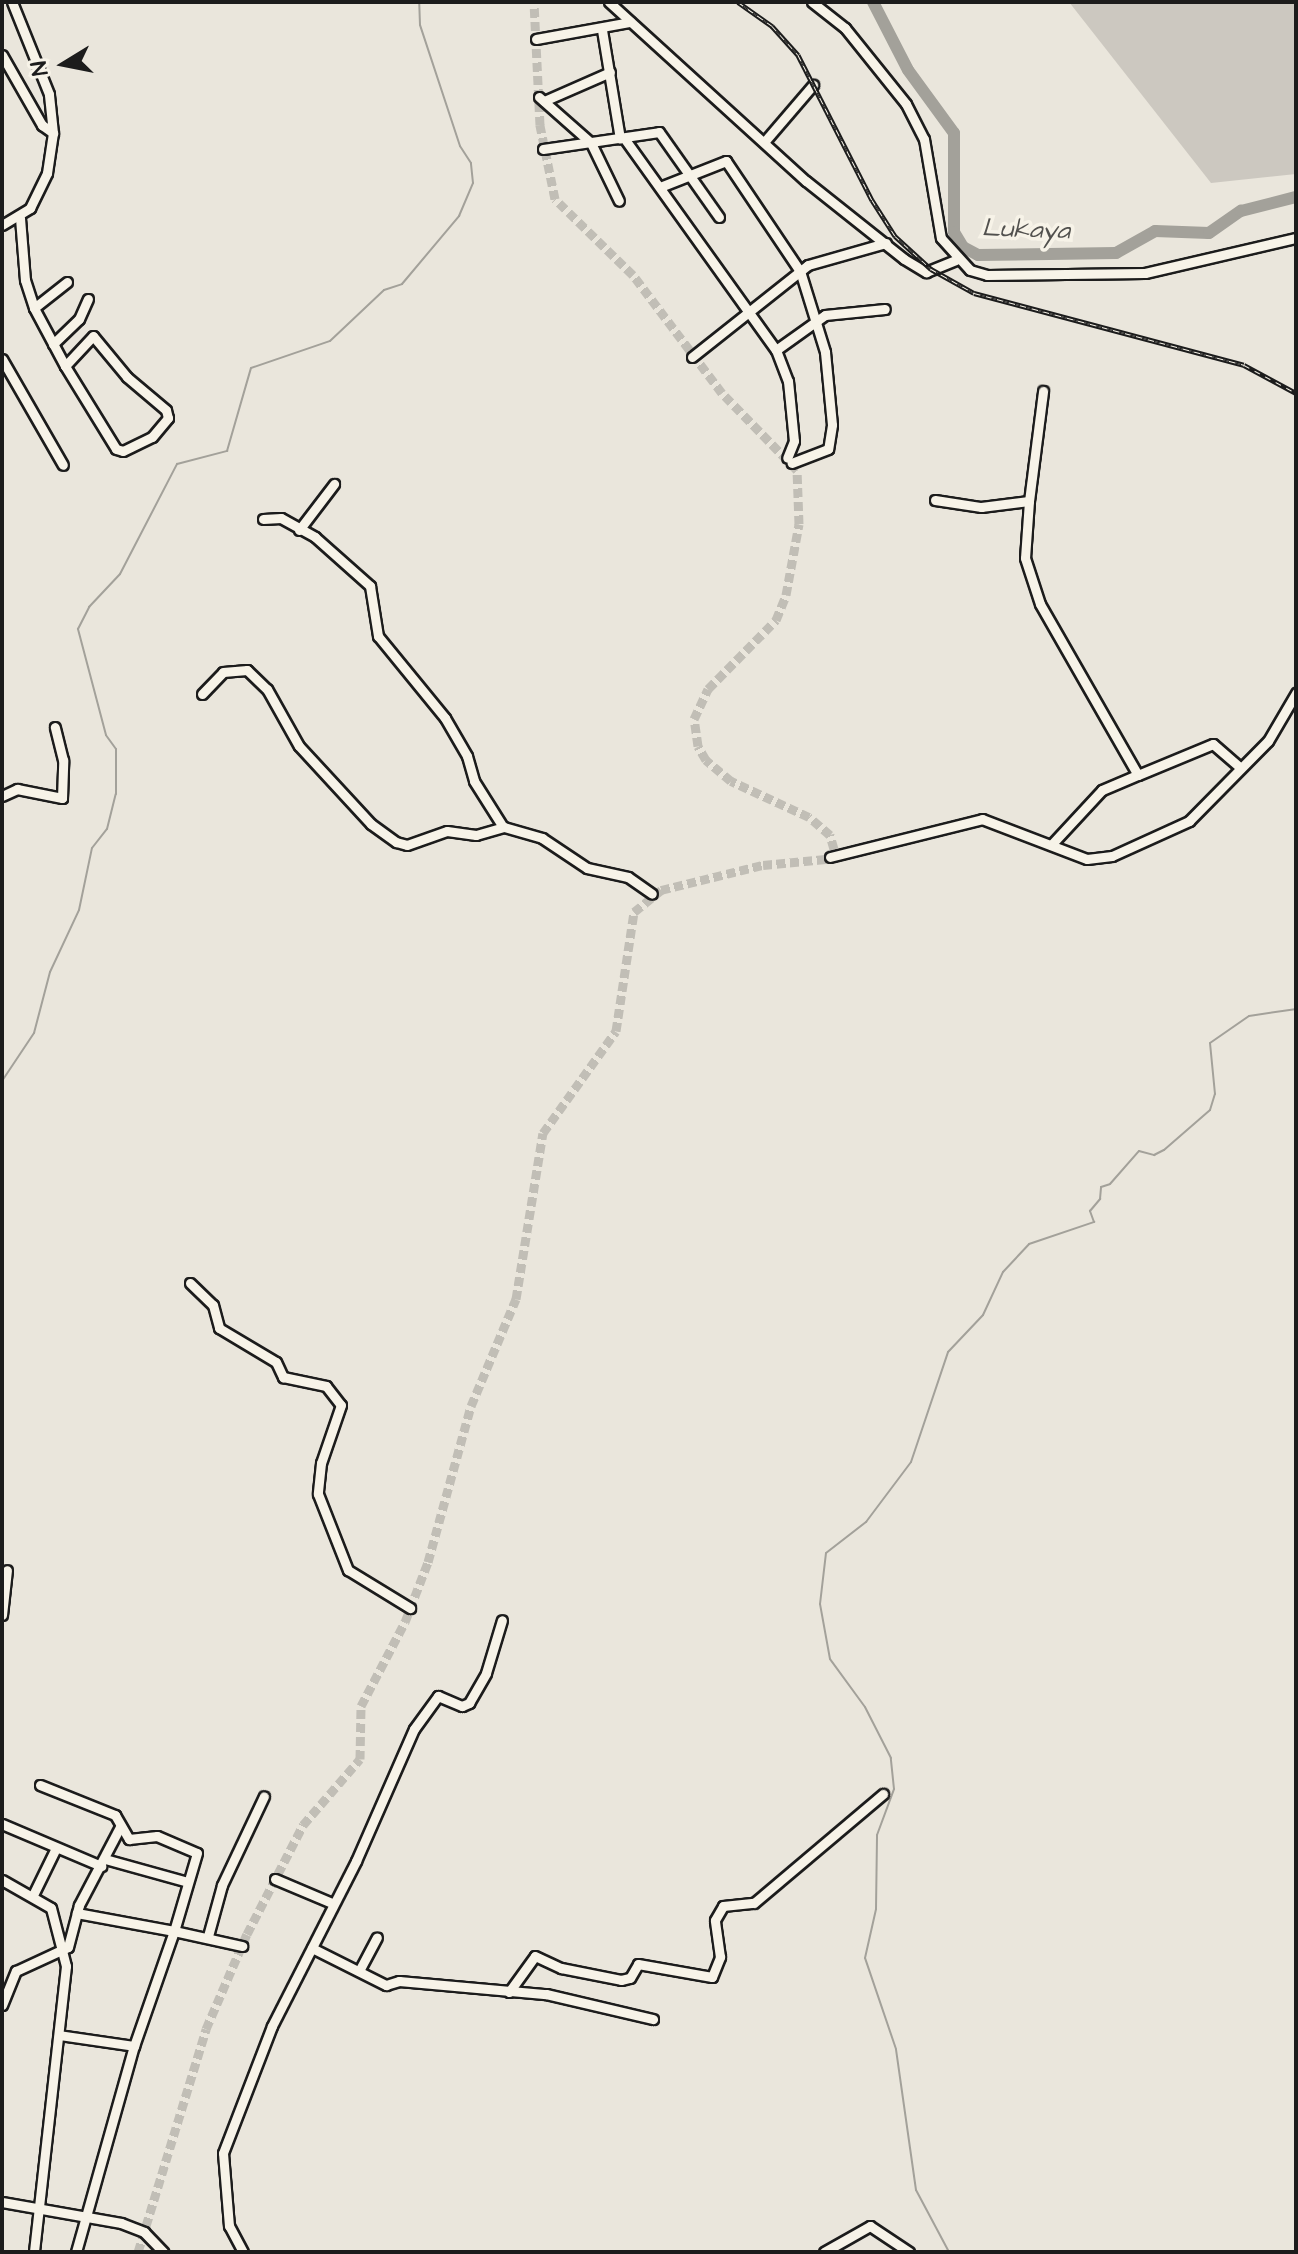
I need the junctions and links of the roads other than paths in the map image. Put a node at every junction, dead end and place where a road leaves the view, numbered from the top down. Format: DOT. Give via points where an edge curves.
graph roads {
  1 [pos="12,2"];
  2 [pos="609,2"];
  3 [pos="812,2"];
  4 [pos="630,22"];
  5 [pos="602,30"];
  6 [pos="536,39"];
  7 [pos="2,55"];
  8 [pos="610,72"];
  9 [pos="813,85"];
  10 [pos="53,133"];
  11 [pos="622,138"];
  12 [pos="765,141"];
  13 [pos="591,143"];
  14 [pos="543,149"];
  15 [pos="690,175"];
  16 [pos="660,187"];
  17 [pos="619,201"];
  18 [pos="719,217"];
  19 [pos="20,218"];
  20 [pos="2,225"];
  21 [pos="1296,238"];
  22 [pos="886,243"];
  23 [pos="956,260"];
  24 [pos="800,271"];
  25 [pos="67,282"];
  26 [pos="88,299"];
  27 [pos="34,308"];
  28 [pos="885,309"];
  29 [pos="750,312"];
  30 [pos="816,320"];
  31 [pos="53,344"];
  32 [pos="776,350"];
  33 [pos="692,357"];
  34 [pos="2,359"];
  35 [pos="65,366"];
  36 [pos="1043,391"];
  37 [pos="63,465"];
  38 [pos="334,484"];
  39 [pos="935,500"];
  40 [pos="1029,501"];
  41 [pos="263,519"];
  42 [pos="299,530"];
  43 [pos="1296,693"];
  44 [pos="202,694"];
  45 [pos="55,727"];
  46 [pos="1239,767"];
  47 [pos="1138,775"];
  48 [pos="2,796"];
  49 [pos="503,827"];
  50 [pos="1051,845"];
  51 [pos="830,857"];
  52 [pos="652,894"];
  53 [pos="190,1283"];
  54 [pos="7,1570"];
  55 [pos="410,1608"];
  56 [pos="2,1615"];
  57 [pos="502,1620"];
  58 [pos="40,1785"];
  59 [pos="883,1794"];
  60 [pos="264,1796"];
  61 [pos="2,1824"];
  62 [pos="120,1827"];
  63 [pos="55,1850"];
  64 [pos="103,1862"];
  65 [pos="275,1879"];
  66 [pos="2,1880"];
  67 [pos="188,1882"];
  68 [pos="33,1895"];
  69 [pos="332,1903"];
  70 [pos="77,1913"];
  71 [pos="174,1931"];
  72 [pos="208,1936"];
  73 [pos="377,1937"];
  74 [pos="242,1946"];
  75 [pos="312,1948"];
  76 [pos="64,1952"];
  77 [pos="359,1971"];
  78 [pos="509,1992"];
  79 [pos="2,2005"];
  80 [pos="653,2019"];
  81 [pos="59,2035"];
  82 [pos="134,2046"];
  83 [pos="2,2202"];
  84 [pos="43,2208"];
  85 [pos="85,2216"];
  86 [pos="34,2252"];
  87 [pos="76,2252"];
  88 [pos="163,2252"];
  89 [pos="243,2252"];
  90 [pos="824,2252"];
  91 [pos="909,2252"];
  1 -- 10 [label="street" via="49,94"];
  2 -- 4 [label="street"];
  3 -- 23 [label="street" via="845,28 906,104 924,139 941,238"];
  4 -- 5 [label="street"];
  4 -- 12 [label="street"];
  5 -- 6 [label="street"];
  5 -- 8 [label="street"];
  7 -- 10 [label="street" via="42,125"];
  8 -- 11 [label="street"];
  8 -- 13 [label="street" via="542,99"];
  9 -- 12 [label="street"];
  10 -- 19 [label="street" via="47,173"];
  11 -- 13 [label="street"];
  11 -- 15 [label="street" via="661,133"];
  11 -- 16 [label="street"];
  12 -- 22 [label="street" via="806,181"];
  13 -- 14 [label="street"];
  13 -- 17 [label="street"];
  15 -- 16 [label="street"];
  15 -- 18 [label="street"];
  15 -- 24 [label="street" via="727,162"];
  16 -- 29 [label="street"];
  19 -- 20 [label="street"];
  19 -- 27 [label="street" via="25,280"];
  21 -- 23 [label="street" via="1145,273 987,275"];
  22 -- 23 [label="street" via="926,272"];
  22 -- 24 [label="street" via="810,263"];
  24 -- 29 [label="street"];
  24 -- 30 [label="street"];
  25 -- 27 [label="street"];
  26 -- 31 [label="street" via="79,319"];
  27 -- 31 [label="street"];
  28 -- 30 [label="street"];
  29 -- 32 [label="street"];
  29 -- 33 [label="street"];
  30 -- 32 [label="street"];
  30 -- 32 [label="street" via="829,382 830,446 790,461 794,441 789,396"];
  31 -- 35 [label="street"];
  34 -- 37 [label="street"];
  35 -- 35 [label="street" via="120,451 152,437 168,418 93,336"];
  36 -- 40 [label="street"];
  38 -- 42 [label="street"];
  39 -- 40 [label="street" via="981,507"];
  40 -- 47 [label="street" via="1026,568 1040,604"];
  41 -- 42 [label="street" via="281,518"];
  42 -- 49 [label="street" via="338,553 370,586 378,636 444,716 467,756 474,781"];
  43 -- 46 [label="street" via="1280,726"];
  44 -- 49 [label="street" via="223,672 247,670 268,692 299,746 371,824 396,842 407,845 447,831 476,835"];
  45 -- 48 [label="street" via="63,760 62,798 19,789"];
  46 -- 47 [label="street" via="1213,744"];
  46 -- 50 [label="street" via="1186,823 1112,856 1087,859"];
  47 -- 50 [label="street" via="1102,790"];
  49 -- 52 [label="street" via="542,838 587,868 628,877"];
  50 -- 51 [label="street" via="982,819"];
  53 -- 55 [label="street" via="213,1305 221,1329 276,1362 283,1377 326,1386 341,1405 321,1463 318,1494 348,1570"];
  54 -- 56 [label="street"];
  57 -- 69 [label="street" via="486,1673 469,1703 462,1706 438,1696 416,1725"];
  58 -- 62 [label="street" via="111,1813"];
  59 -- 78 [label="street" via="754,1903 723,1906 715,1920 720,1957 712,1977 638,1964 630,1978 621,1980 561,1968 534,1956"];
  60 -- 72 [label="street" via="222,1885"];
  61 -- 63 [label="street"];
  62 -- 64 [label="street"];
  62 -- 67 [label="street" via="129,1839 157,1836 195,1849"];
  63 -- 64 [label="street"];
  63 -- 68 [label="street"];
  64 -- 67 [label="street"];
  64 -- 70 [label="street"];
  65 -- 69 [label="street"];
  66 -- 68 [label="street"];
  67 -- 71 [label="street"];
  68 -- 76 [label="street" via="55,1914"];
  69 -- 75 [label="street"];
  70 -- 71 [label="street"];
  70 -- 76 [label="street"];
  71 -- 72 [label="street"];
  71 -- 82 [label="street"];
  72 -- 74 [label="street"];
  73 -- 77 [label="street"];
  75 -- 77 [label="street"];
  75 -- 89 [label="street" via="278,2010 223,2153 229,2226"];
  76 -- 79 [label="street" via="16,1971"];
  76 -- 81 [label="street"];
  77 -- 78 [label="street" via="386,1985 399,1981"];
  78 -- 80 [label="street" via="546,1994"];
  81 -- 82 [label="street"];
  81 -- 84 [label="street"];
  82 -- 85 [label="street"];
  83 -- 84 [label="street"];
  84 -- 85 [label="street"];
  84 -- 86 [label="street"];
  85 -- 87 [label="street"];
  85 -- 88 [label="street" via="144,2232"];
  90 -- 91 [label="street" via="870,2226"];
}
